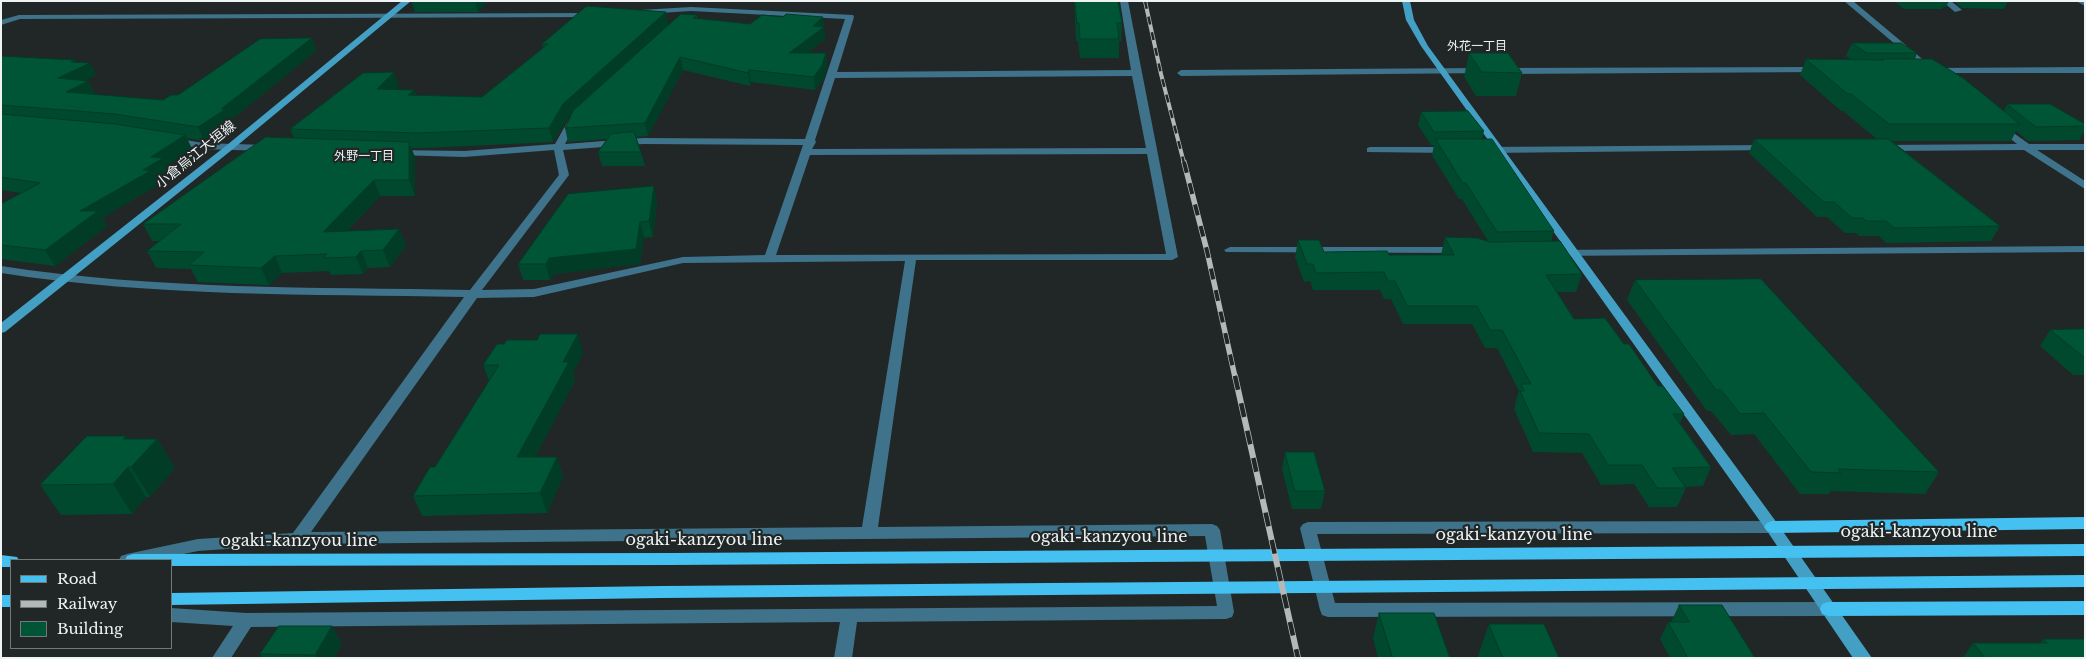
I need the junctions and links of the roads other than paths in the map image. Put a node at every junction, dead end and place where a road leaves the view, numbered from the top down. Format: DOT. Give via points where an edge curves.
graph roads {
  1 [pos="407,1"];
  2 [pos="1124,1"];
  3 [pos="1406,1"];
  4 [pos="1848,1"];
  5 [pos="1946,1"];
  6 [pos="2080,1"];
  7 [pos="2085,4"];
  8 [pos="693,5"];
  9 [pos="1958,10"];
  10 [pos="636,13"];
  11 [pos="600,15"];
  12 [pos="390,16"];
  13 [pos="685,17"];
  14 [pos="1,23"];
  15 [pos="1823,70"];
  16 [pos="1911,70"];
  17 [pos="1931,70"];
  18 [pos="2085,70"];
  19 [pos="1442,71"];
  20 [pos="1490,71"];
  21 [pos="1500,71"];
  22 [pos="1136,73"];
  23 [pos="1181,73"];
  24 [pos="832,75"];
  25 [pos="1946,82"];
  26 [pos="579,115"];
  27 [pos="1997,123"];
  28 [pos="167,140"];
  29 [pos="811,142"];
  30 [pos="230,147"];
  31 [pos="2026,147"];
  32 [pos="2085,147"];
  33 [pos="276,148"];
  34 [pos="558,148"];
  35 [pos="1778,148"];
  36 [pos="1867,148"];
  37 [pos="1370,150"];
  38 [pos="1459,150"];
  39 [pos="1479,150"];
  40 [pos="1499,150"];
  41 [pos="1151,151"];
  42 [pos="388,152"];
  43 [pos="807,152"];
  44 [pos="2085,186"];
  45 [pos="2085,249"];
  46 [pos="1230,250"];
  47 [pos="1472,250"];
  48 [pos="1572,252"];
  49 [pos="1543,253"];
  50 [pos="911,257"];
  51 [pos="769,259"];
  52 [pos="1,269"];
  53 [pos="64,279"];
  54 [pos="473,294"];
  55 [pos="1,329"];
  56 [pos="2085,524"];
  57 [pos="1772,527"];
  58 [pos="869,533"];
  59 [pos="298,538"];
  60 [pos="2085,550"];
  61 [pos="131,559"];
  62 [pos="172,560"];
  63 [pos="2085,581"];
  64 [pos="172,599"];
  65 [pos="2085,608"];
  66 [pos="1828,609"];
  67 [pos="172,614"];
  68 [pos="849,615"];
  69 [pos="246,620"];
  70 [pos="221,658"];
  71 [pos="843,658"];
  72 [pos="1863,658"];
  1 -- 12 [label="street, 小倉烏江大垣線"];
  2 -- 22 [label="street"];
  3 -- 19 [label="street" via="1406,11 1417,34"];
  4 -- 17 [label="street"];
  5 -- 9 [label="street"];
  6 -- 7 [label="street"];
  8 -- 10 [label="street"];
  8 -- 13 [label="street"];
  8 -- 24 [label="street" via="850,17"];
  11 -- 12 [label="street"];
  12 -- 14 [label="street" via="19,17"];
  12 -- 30 [label="street, 小倉烏江大垣線"];
  15 -- 21 [label="street"];
  16 -- 17 [label="street"];
  17 -- 18 [label="street"];
  17 -- 25 [label="street"];
  19 -- 20 [label="street"];
  19 -- 23 [label="street"];
  19 -- 40 [label="street"];
  22 -- 24 [label="street"];
  22 -- 41 [label="street"];
  24 -- 29 [label="street"];
  26 -- 34 [label="street" via="571,122"];
  27 -- 31 [label="street"];
  28 -- 30 [label="street"];
  29 -- 34 [label="street" via="644,141"];
  29 -- 43 [label="street"];
  30 -- 33 [label="street"];
  30 -- 53 [label="street, 小倉烏江大垣線"];
  31 -- 32 [label="street"];
  31 -- 36 [label="street"];
  31 -- 44 [label="street"];
  34 -- 42 [label="street" via="464,154"];
  34 -- 54 [label="street" via="564,174"];
  35 -- 40 [label="street"];
  37 -- 38 [label="street"];
  39 -- 40 [label="street"];
  40 -- 48 [label="street"];
  41 -- 43 [label="street"];
  41 -- 50 [label="street" via="1172,257"];
  43 -- 51 [label="street"];
  45 -- 48 [label="street"];
  46 -- 47 [label="street"];
  48 -- 49 [label="street"];
  48 -- 57 [label="street"];
  50 -- 51 [label="street"];
  50 -- 58 [label="street"];
  51 -- 54 [label="street" via="683,260 534,293"];
  52 -- 53 [label="street"];
  53 -- 54 [label="street" via="158,287"];
  53 -- 55 [label="street, 小倉烏江大垣線"];
  54 -- 59 [label="street"];
  56 -- 57 [label="main road"];
  57 -- 66 [label="street"];
  57 -- 66 [label="street" via="1308,528 1328,610"];
  58 -- 59 [label="street"];
  58 -- 68 [label="street" via="1212,530 1226,612"];
  59 -- 61 [label="street" via="198,545"];
  60 -- 62 [label="main road, ogaki-kanzyou line"];
  63 -- 64 [label="main road"];
  65 -- 66 [label="main road"];
  66 -- 72 [label="street"];
  67 -- 69 [label="street"];
  68 -- 69 [label="street"];
  68 -- 71 [label="street"];
  69 -- 70 [label="street"];
}
